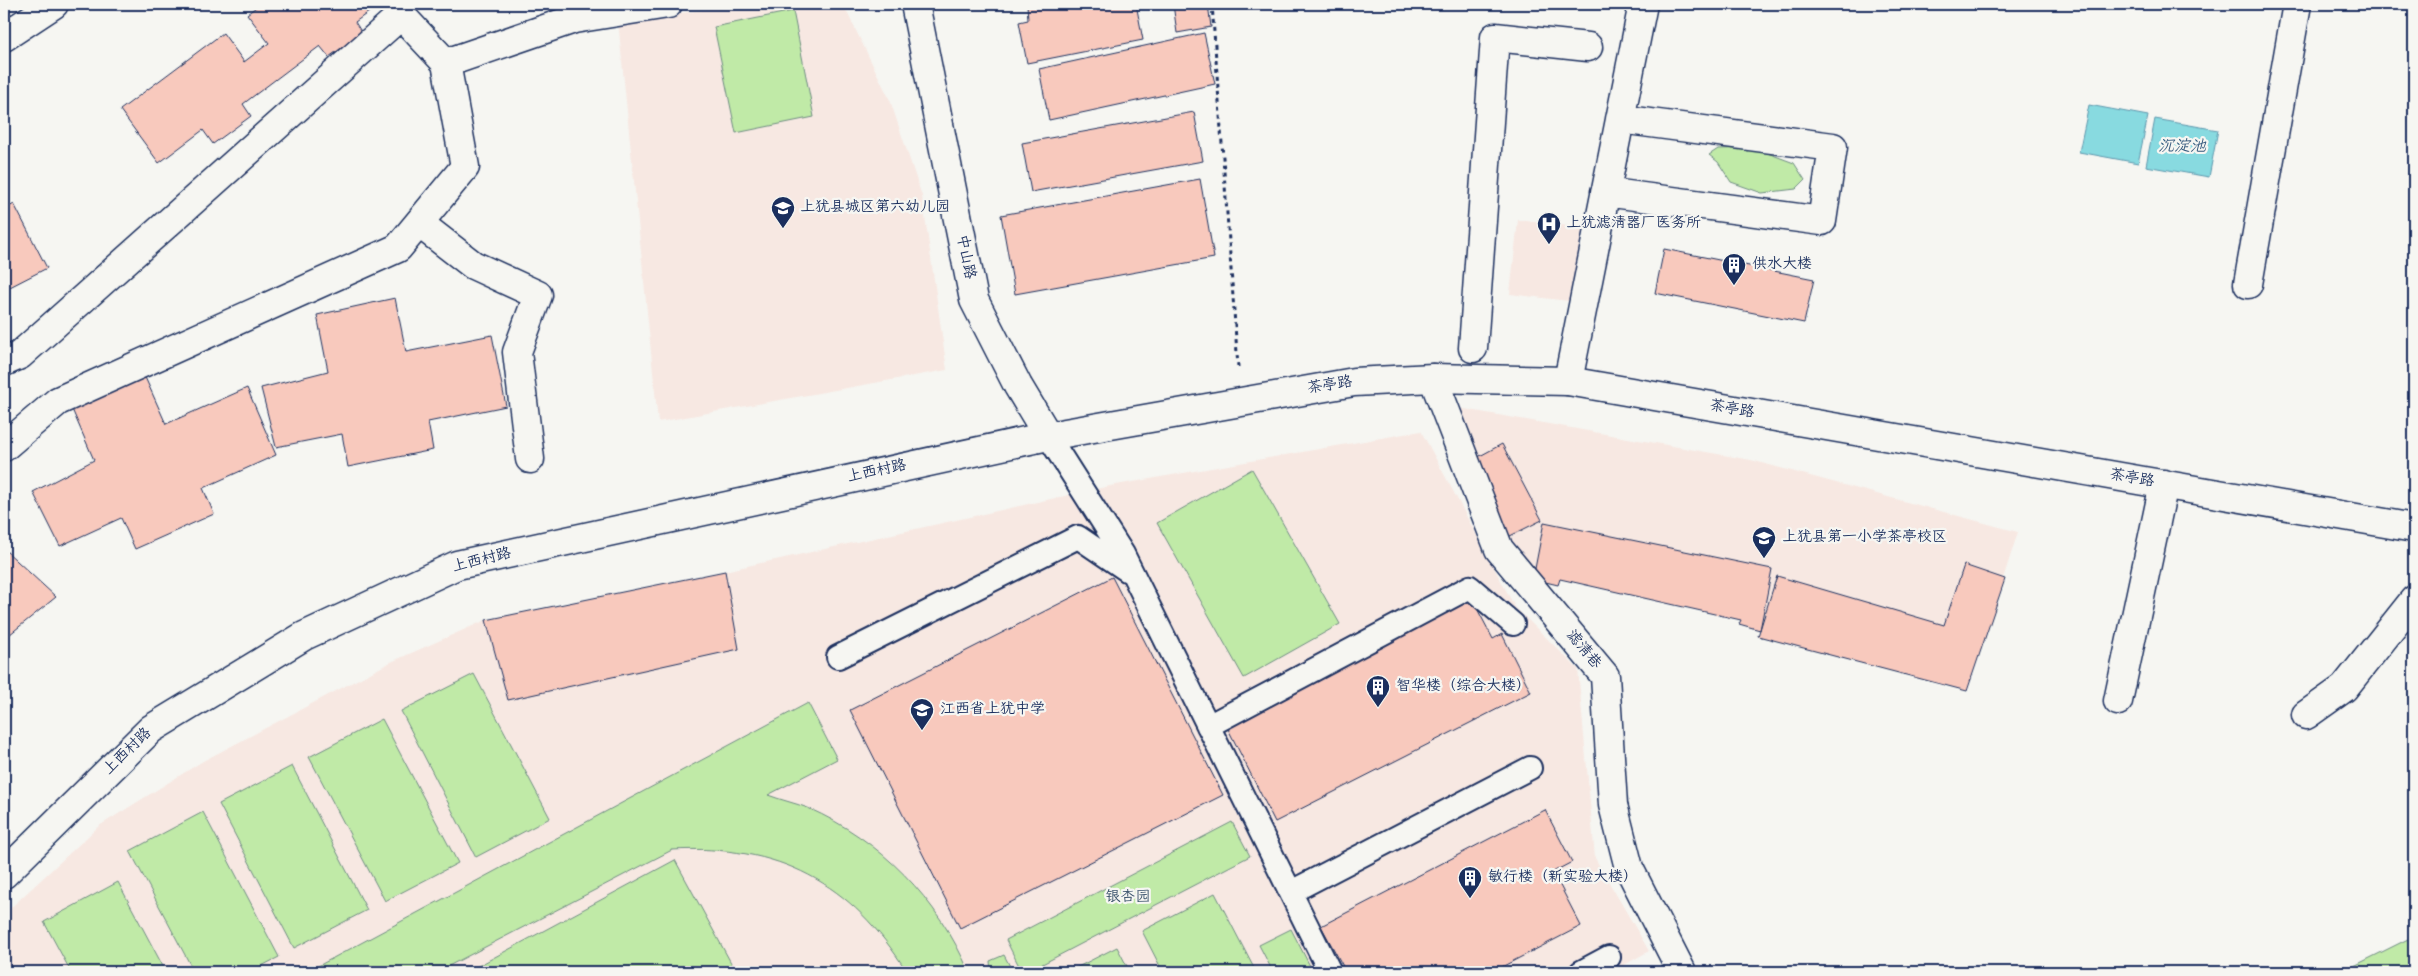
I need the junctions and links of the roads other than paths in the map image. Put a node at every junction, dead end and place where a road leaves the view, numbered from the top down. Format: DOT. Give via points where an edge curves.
graph roads {
  1 [pos="54,4"];
  2 [pos="668,4"];
  3 [pos="915,4"];
  4 [pos="1643,4"];
  5 [pos="2297,4"];
  6 [pos="4,37"];
  7 [pos="1588,47"];
  8 [pos="446,63"];
  9 [pos="1620,119"];
  10 [pos="1605,192"];
  11 [pos="419,223"];
  12 [pos="2248,284"];
  13 [pos="1473,348"];
  14 [pos="4,362"];
  15 [pos="1433,378"];
  16 [pos="1568,381"];
  17 [pos="1048,436"];
  18 [pos="4,447"];
  19 [pos="530,459"];
  20 [pos="2164,484"];
  21 [pos="2414,528"];
  22 [pos="1131,573"];
  23 [pos="2414,600"];
  24 [pos="1513,624"];
  25 [pos="838,657"];
  26 [pos="2118,701"];
  27 [pos="2306,714"];
  28 [pos="1208,726"];
  29 [pos="1530,768"];
  30 [pos="4,874"];
  31 [pos="1290,892"];
  32 [pos="1609,957"];
  33 [pos="1330,972"];
  34 [pos="1581,972"];
  35 [pos="1682,972"];
  1 -- 6 [label="street"];
  2 -- 8 [label="street" via="574,19"];
  3 -- 17 [label="street, 中山路" via="974,300"];
  4 -- 9 [label="street"];
  5 -- 12 [label="street"];
  7 -- 13 [label="street" via="1495,37"];
  8 -- 11 [label="street" via="465,167"];
  8 -- 14 [label="street" via="401,14 20,356"];
  9 -- 10 [label="street"];
  9 -- 10 [label="street" via="1833,147 1822,221"];
  10 -- 16 [label="street"];
  11 -- 18 [label="street" via="398,248 58,401"];
  11 -- 19 [label="street" via="473,265 538,295 517,352"];
  15 -- 16 [label="street, 茶亭路"];
  15 -- 17 [label="street, 茶亭路" via="1354,382"];
  15 -- 35 [label="street, 滤清巷" via="1500,549 1605,676 1613,805 1629,868"];
  16 -- 20 [label="street, 茶亭路"];
  17 -- 22 [label="lane"];
  17 -- 30 [label="street, 上西村路" via="457,565 304,636 151,729"];
  20 -- 21 [label="street, 茶亭路"];
  20 -- 26 [label="street"];
  22 -- 25 [label="lane" via="1078,537"];
  22 -- 28 [label="lane"];
  23 -- 27 [label="street" via="2344,688"];
  24 -- 28 [label="lane" via="1470,587"];
  28 -- 31 [label="lane"];
  29 -- 31 [label="lane"];
  31 -- 33 [label="lane"];
  32 -- 34 [label="lane"];
}
